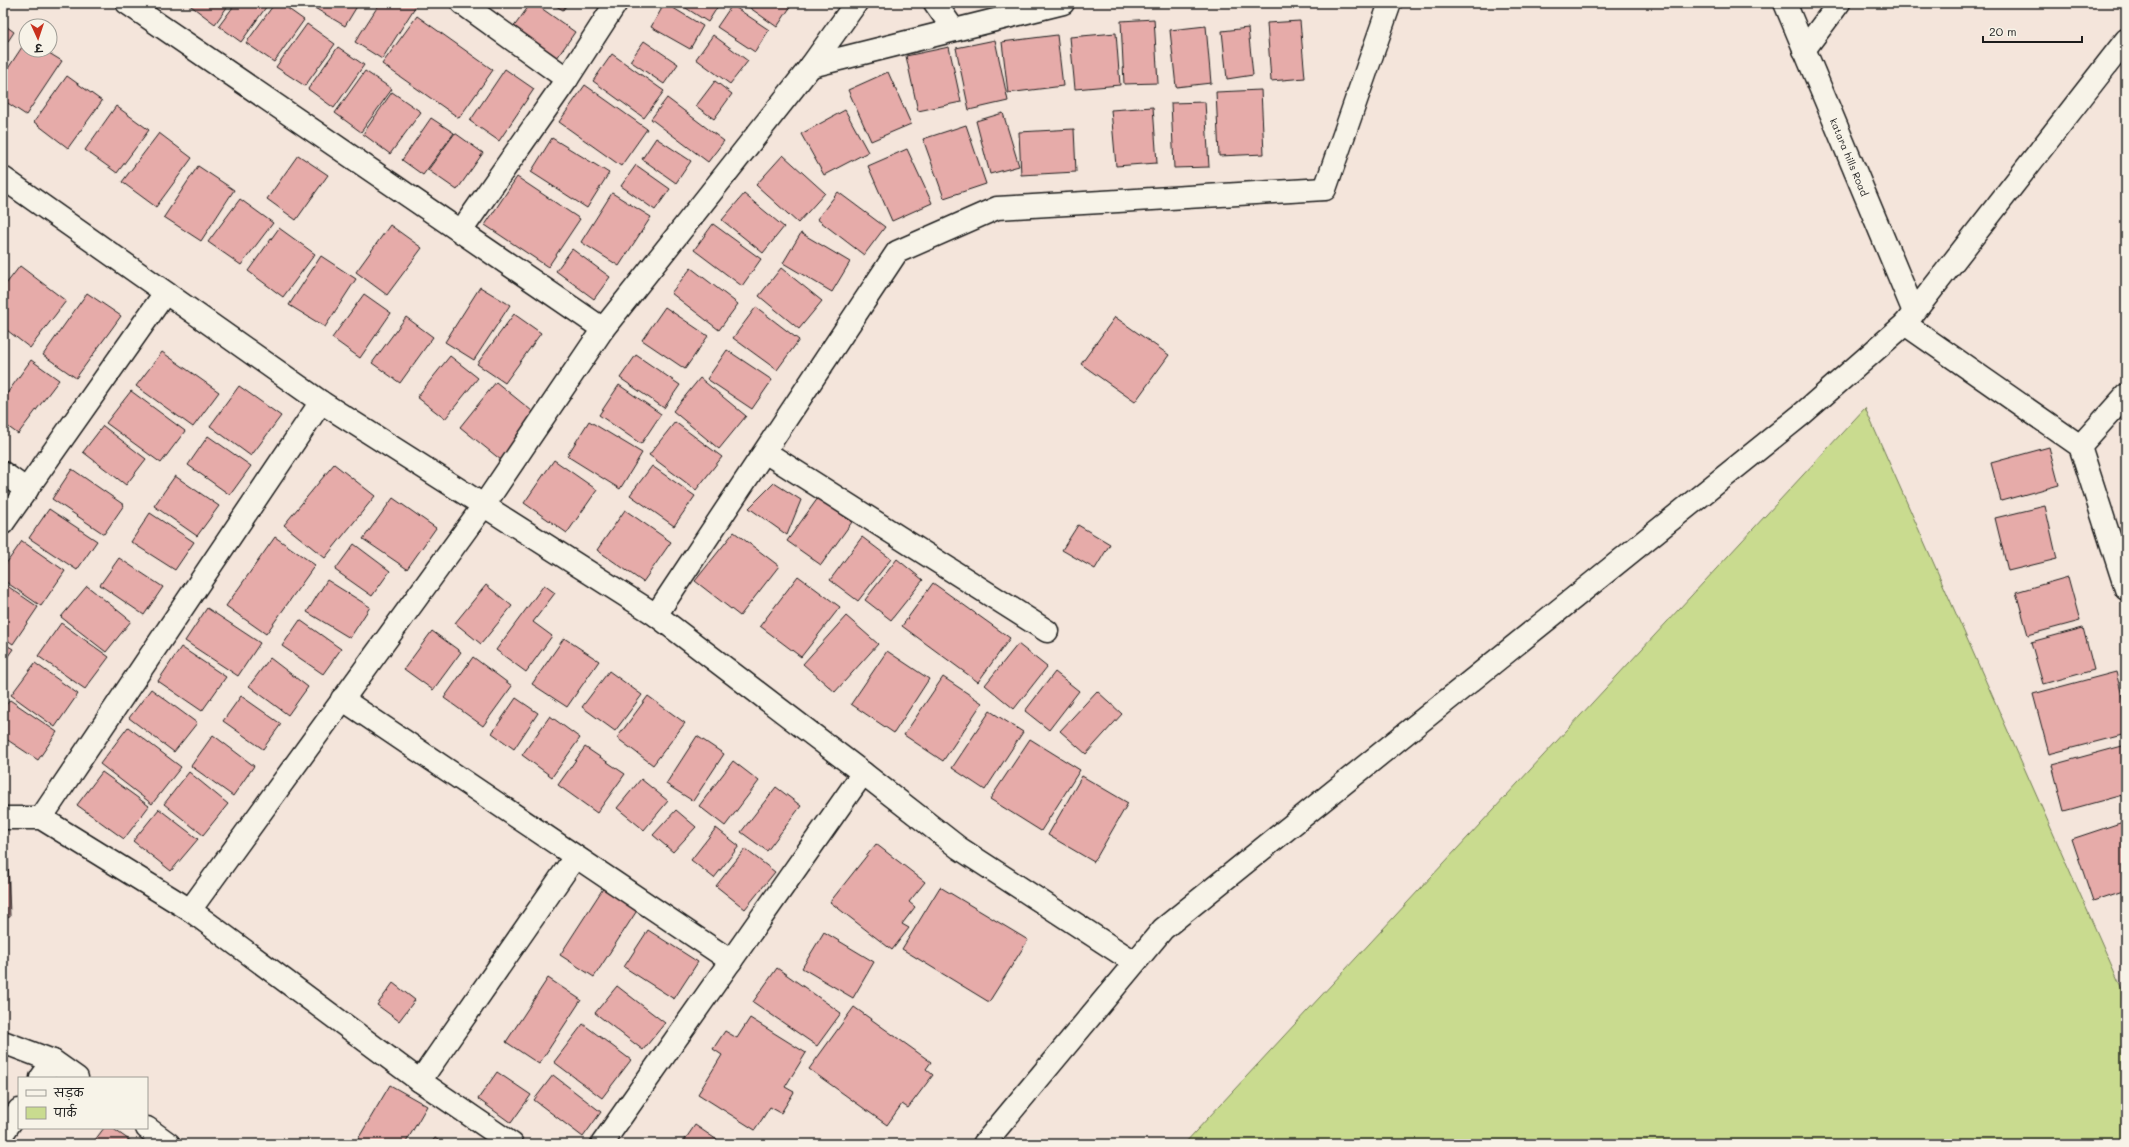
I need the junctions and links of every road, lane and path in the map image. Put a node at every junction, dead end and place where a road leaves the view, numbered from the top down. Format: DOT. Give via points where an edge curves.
graph roads {
  1 [pos="127,3"];
  2 [pos="462,3"];
  3 [pos="616,3"];
  4 [pos="856,3"];
  5 [pos="935,3"];
  6 [pos="1063,3"];
  7 [pos="1390,3"];
  8 [pos="1785,3"];
  9 [pos="1839,3"];
  10 [pos="954,30"];
  11 [pos="2126,40"];
  12 [pos="1804,50"];
  13 [pos="811,66"];
  14 [pos="567,79"];
  15 [pos="3,178"];
  16 [pos="461,232"];
  17 [pos="165,293"];
  18 [pos="1910,318"];
  19 [pos="603,328"];
  20 [pos="2126,395"];
  21 [pos="321,402"];
  22 [pos="2080,446"];
  23 [pos="765,452"];
  24 [pos="3,473"];
  25 [pos="28,490"];
  26 [pos="484,505"];
  27 [pos="3,523"];
  28 [pos="2121,560"];
  29 [pos="2126,589"];
  30 [pos="656,615"];
  31 [pos="1047,631"];
  32 [pos="342,698"];
  33 [pos="864,773"];
  34 [pos="3,818"];
  35 [pos="41,818"];
  36 [pos="575,856"];
  37 [pos="190,910"];
  38 [pos="731,961"];
  39 [pos="1134,962"];
  40 [pos="3,1042"];
  41 [pos="47,1069"];
  42 [pos="74,1077"];
  43 [pos="420,1081"];
  44 [pos="18,1111"];
  45 [pos="148,1129"];
  46 [pos="3,1133"];
  47 [pos="169,1144"];
  48 [pos="512,1144"];
  49 [pos="602,1144"];
  50 [pos="984,1144"];
  1 -- 16 [label="street"];
  2 -- 14 [label="street"];
  3 -- 14 [label="street"];
  4 -- 13 [label="street"];
  5 -- 10 [label="street"];
  6 -- 10 [label="street"];
  7 -- 23 [label="street" via="1325,189 997,208 897,252"];
  8 -- 12 [label="street, katara hills Road"];
  9 -- 12 [label="street"];
  10 -- 13 [label="street"];
  11 -- 18 [label="street"];
  12 -- 18 [label="street, katara hills Road"];
  13 -- 19 [label="street"];
  14 -- 16 [label="street"];
  15 -- 17 [label="street"];
  16 -- 19 [label="street"];
  17 -- 21 [label="street"];
  17 -- 25 [label="street"];
  18 -- 22 [label="street"];
  18 -- 39 [label="street" via="1801,415 1163,929"];
  19 -- 26 [label="street"];
  20 -- 22 [label="street"];
  21 -- 26 [label="street"];
  21 -- 35 [label="street"];
  22 -- 28 [label="street"];
  23 -- 30 [label="street"];
  23 -- 31 [label="street"];
  24 -- 25 [label="street"];
  25 -- 27 [label="street"];
  26 -- 30 [label="street"];
  26 -- 32 [label="street"];
  28 -- 29 [label="street"];
  30 -- 33 [label="street"];
  32 -- 36 [label="street"];
  32 -- 37 [label="street"];
  33 -- 38 [label="street"];
  33 -- 39 [label="street" via="958,848"];
  34 -- 35 [label="street"];
  35 -- 37 [label="street"];
  36 -- 38 [label="street"];
  36 -- 43 [label="street"];
  37 -- 43 [label="street"];
  38 -- 49 [label="street"];
  39 -- 50 [label="street"];
  40 -- 41 [label="street"];
  41 -- 42 [label="street"];
  43 -- 48 [label="street"];
  44 -- 46 [label="street"];
  45 -- 47 [label="street"];
}
